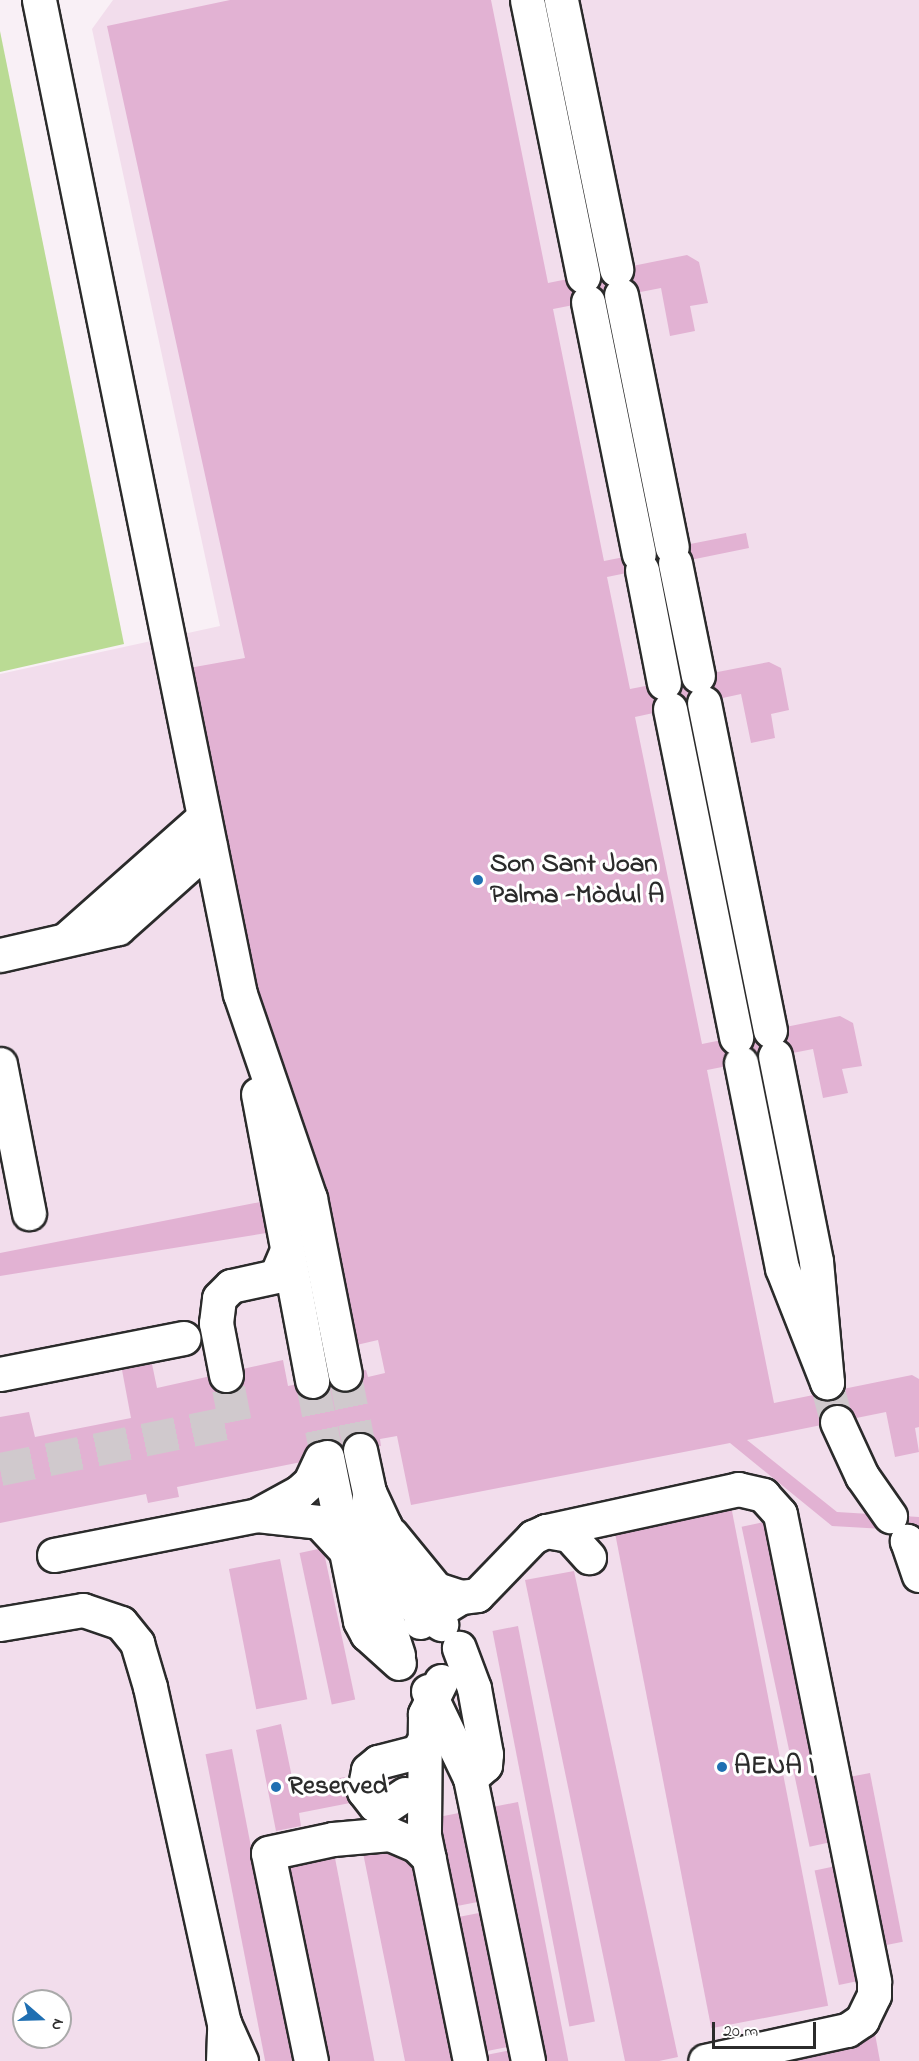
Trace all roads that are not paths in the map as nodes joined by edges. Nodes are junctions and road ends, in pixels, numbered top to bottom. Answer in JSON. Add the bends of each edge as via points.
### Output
{"nodes":[{"id":1,"x":39,"y":0,"type":"edge"},
{"id":2,"x":527,"y":0,"type":"edge"},
{"id":3,"x":561,"y":0,"type":"edge"},
{"id":4,"x":207,"y":831,"type":"junction"},
{"id":5,"x":62,"y":942,"type":"junction"},
{"id":6,"x":0,"y":955,"type":"edge"},
{"id":7,"x":240,"y":994,"type":"junction"},
{"id":8,"x":0,"y":1064,"type":"edge"},
{"id":9,"x":29,"y":1213,"type":"dead end"},
{"id":10,"x":286,"y":1250,"type":"junction"},
{"id":11,"x":184,"y":1338,"type":"dead end"},
{"id":12,"x":0,"y":1374,"type":"edge"},
{"id":13,"x":345,"y":1374,"type":"tunnel mouth"},
{"id":14,"x":226,"y":1375,"type":"tunnel mouth"},
{"id":15,"x":312,"y":1381,"type":"tunnel mouth"},
{"id":16,"x":831,"y":1398,"type":"junction"},
{"id":17,"x":360,"y":1450,"type":"tunnel mouth"},
{"id":18,"x":369,"y":1492,"type":"junction"},
{"id":19,"x":257,"y":1515,"type":"junction"},
{"id":20,"x":385,"y":1526,"type":"junction"},
{"id":21,"x":546,"y":1531,"type":"junction"},
{"id":22,"x":904,"y":1535,"type":"edge"},
{"id":23,"x":346,"y":1552,"type":"junction"},
{"id":24,"x":54,"y":1555,"type":"dead end"},
{"id":25,"x":589,"y":1557,"type":"dead end"},
{"id":26,"x":919,"y":1575,"type":"edge"},
{"id":27,"x":461,"y":1598,"type":"junction"},
{"id":28,"x":0,"y":1624,"type":"edge"},
{"id":29,"x":438,"y":1628,"type":"junction"},
{"id":30,"x":416,"y":1675,"type":"junction"},
{"id":31,"x":415,"y":1749,"type":"junction"},
{"id":32,"x":470,"y":1778,"type":"junction"},
{"id":33,"x":390,"y":1834,"type":"junction"},
{"id":34,"x":429,"y":1858,"type":"junction"},
{"id":35,"x":224,"y":2023,"type":"junction"},
{"id":36,"x":224,"y":2061,"type":"edge"},
{"id":37,"x":241,"y":2061,"type":"edge"},
{"id":38,"x":311,"y":2061,"type":"edge"},
{"id":39,"x":470,"y":2061,"type":"edge"},
{"id":40,"x":528,"y":2061,"type":"edge"},
{"id":41,"x":705,"y":2061,"type":"edge"}],
"edges":[{"from":1,"to":4,"type":"street"},
{"from":2,"to":16,"type":"street","via":[[782,1268]]},
{"from":3,"to":16,"type":"street","via":[[816,1260]]},
{"from":4,"to":5,"type":"street"},
{"from":4,"to":5,"type":"street","via":[[118,928]]},
{"from":4,"to":7,"type":"street"},
{"from":5,"to":6,"type":"street"},
{"from":7,"to":10,"type":"street"},
{"from":7,"to":13,"type":"street","via":[[306,1183]]},
{"from":8,"to":9,"type":"street"},
{"from":10,"to":14,"type":"street","via":[[276,1276],[231,1286],[219,1298],[216,1323]]},
{"from":10,"to":15,"type":"street"},
{"from":11,"to":12,"type":"street"},
{"from":16,"to":22,"type":"street","via":[[862,1476]]},
{"from":17,"to":18,"type":"street"},
{"from":18,"to":20,"type":"street"},
{"from":18,"to":30,"type":"street","via":[[368,1532],[384,1612]]},
{"from":19,"to":23,"type":"street","via":[[319,1522]]},
{"from":19,"to":23,"type":"street","via":[[299,1492],[324,1458]]},
{"from":19,"to":24,"type":"street"},
{"from":20,"to":27,"type":"street","via":[[426,1580],[436,1589]]},
{"from":20,"to":29,"type":"street","via":[[404,1599]]},
{"from":21,"to":25,"type":"street","via":[[569,1535]]},
{"from":21,"to":27,"type":"street","via":[[533,1537],[489,1586],[477,1595]]},
{"from":21,"to":41,"type":"street","via":[[738,1489],[763,1495],[780,1514],[874,1995],[862,2020],[847,2030]]},
{"from":22,"to":26,"type":"street"},
{"from":23,"to":30,"type":"street","via":[[360,1621],[367,1634]]},
{"from":27,"to":29,"type":"street"},
{"from":28,"to":35,"type":"street","via":[[83,1610],[121,1623],[136,1643],[150,1687]]},
{"from":29,"to":30,"type":"street","via":[[404,1635]]},
{"from":29,"to":30,"type":"street","via":[[455,1667]]},
{"from":29,"to":32,"type":"street","via":[[474,1688],[486,1754],[485,1765]]},
{"from":30,"to":31,"type":"street"},
{"from":30,"to":32,"type":"street"},
{"from":31,"to":33,"type":"street","via":[[400,1824]]},
{"from":31,"to":34,"type":"street"},
{"from":32,"to":40,"type":"street"},
{"from":33,"to":34,"type":"street","via":[[416,1845]]},
{"from":33,"to":38,"type":"street","via":[[333,1839],[268,1853]]},
{"from":34,"to":39,"type":"street"},
{"from":35,"to":36,"type":"street"},
{"from":35,"to":37,"type":"street"}]}
